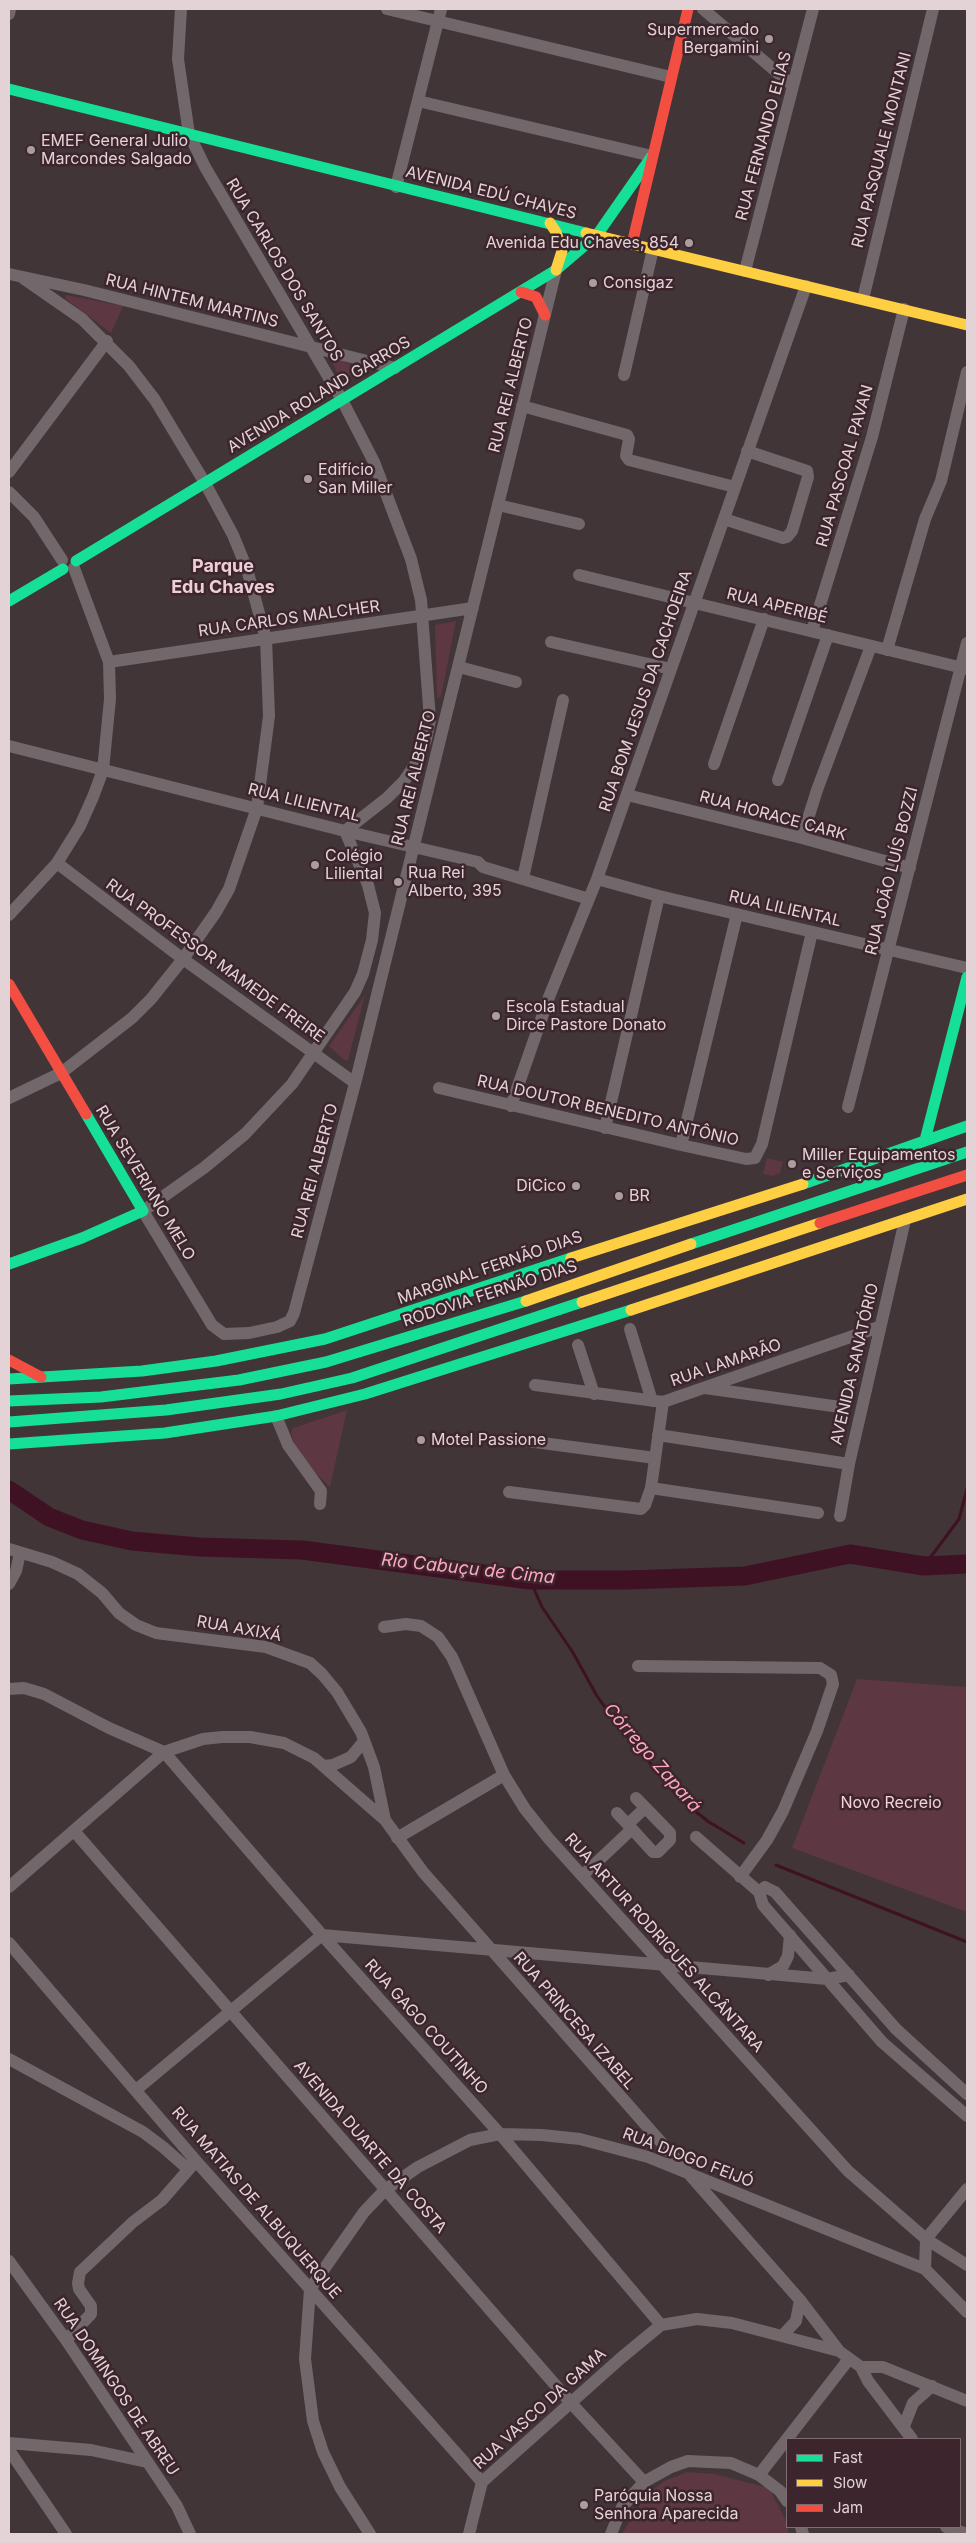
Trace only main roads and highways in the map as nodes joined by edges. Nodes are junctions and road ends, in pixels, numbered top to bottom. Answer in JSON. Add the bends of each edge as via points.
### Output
{"nodes":[{"id":1,"x":688,"y":9,"type":"edge"},
{"id":2,"x":9,"y":89,"type":"edge"},
{"id":3,"x":652,"y":156,"type":"junction"},
{"id":4,"x":642,"y":201,"type":"junction"},
{"id":5,"x":550,"y":223,"type":"junction"},
{"id":6,"x":620,"y":233,"type":"junction"},
{"id":7,"x":597,"y":235,"type":"junction"},
{"id":8,"x":632,"y":244,"type":"junction"},
{"id":9,"x":556,"y":270,"type":"junction"},
{"id":10,"x":521,"y":292,"type":"junction"},
{"id":11,"x":545,"y":315,"type":"road end"},
{"id":12,"x":966,"y":321,"type":"edge"},
{"id":13,"x":9,"y":601,"type":"edge"},
{"id":14,"x":967,"y":977,"type":"edge"},
{"id":15,"x":9,"y":984,"type":"edge"},
{"id":16,"x":967,"y":1126,"type":"edge"},
{"id":17,"x":926,"y":1140,"type":"junction"},
{"id":18,"x":967,"y":1152,"type":"edge"},
{"id":19,"x":967,"y":1175,"type":"edge"},
{"id":20,"x":967,"y":1199,"type":"edge"},
{"id":21,"x":9,"y":1264,"type":"edge"},
{"id":22,"x":9,"y":1360,"type":"edge"},
{"id":23,"x":41,"y":1377,"type":"junction"},
{"id":24,"x":9,"y":1379,"type":"edge"},
{"id":25,"x":9,"y":1401,"type":"edge"},
{"id":26,"x":9,"y":1422,"type":"edge"},
{"id":27,"x":9,"y":1444,"type":"edge"}],
"edges":[{"from":1,"to":3,"type":"main road","name":"AVENIDA ROLAND GARROS"},
{"from":2,"to":5,"type":"main road","name":"AVENIDA EDÚ CHAVES"},
{"from":3,"to":4,"type":"main road","name":"AVENIDA ROLAND GARROS"},
{"from":3,"to":7,"type":"main road","name":"AVENIDA ROLAND GARROS"},
{"from":4,"to":6,"type":"main road","name":"AVENIDA ROLAND GARROS"},
{"from":4,"to":8,"type":"main road"},
{"from":5,"to":7,"type":"main road","name":"AVENIDA EDÚ CHAVES"},
{"from":5,"to":9,"type":"main road","via":[[562,251],[562,260]]},
{"from":6,"to":7,"type":"main road","name":"AVENIDA EDÚ CHAVES"},
{"from":6,"to":8,"type":"main road","name":"AVENIDA EDÚ CHAVES"},
{"from":6,"to":9,"type":"main road","name":"AVENIDA ROLAND GARROS","via":[[599,249]]},
{"from":7,"to":9,"type":"main road","name":"AVENIDA ROLAND GARROS"},
{"from":8,"to":12,"type":"main road","name":"AVENIDA EDÚ CHAVES"},
{"from":9,"to":10,"type":"main road","name":"AVENIDA ROLAND GARROS"},
{"from":10,"to":11,"type":"main road","via":[[536,297]]},
{"from":10,"to":13,"type":"main road","name":"AVENIDA ROLAND GARROS"},
{"from":14,"to":17,"type":"main road"},
{"from":15,"to":21,"type":"main road","name":"RUA SEVERIANO MELO","via":[[143,1211],[82,1238]]},
{"from":16,"to":17,"type":"main road","name":"MARGINAL FERNÃO DIAS"},
{"from":17,"to":23,"type":"main road","name":"MARGINAL FERNÃO DIAS","via":[[748,1203],[633,1237],[326,1339],[216,1361]]},
{"from":18,"to":25,"type":"main road","name":"RODOVIA FERNÃO DIAS","via":[[479,1317],[326,1362],[239,1380],[101,1397]]},
{"from":19,"to":26,"type":"main road","via":[[343,1380],[281,1394],[166,1410]]},
{"from":20,"to":27,"type":"main road","via":[[412,1380],[276,1416],[165,1433]]},
{"from":22,"to":23,"type":"main road"},
{"from":23,"to":24,"type":"main road","name":"MARGINAL FERNÃO DIAS"}]}
